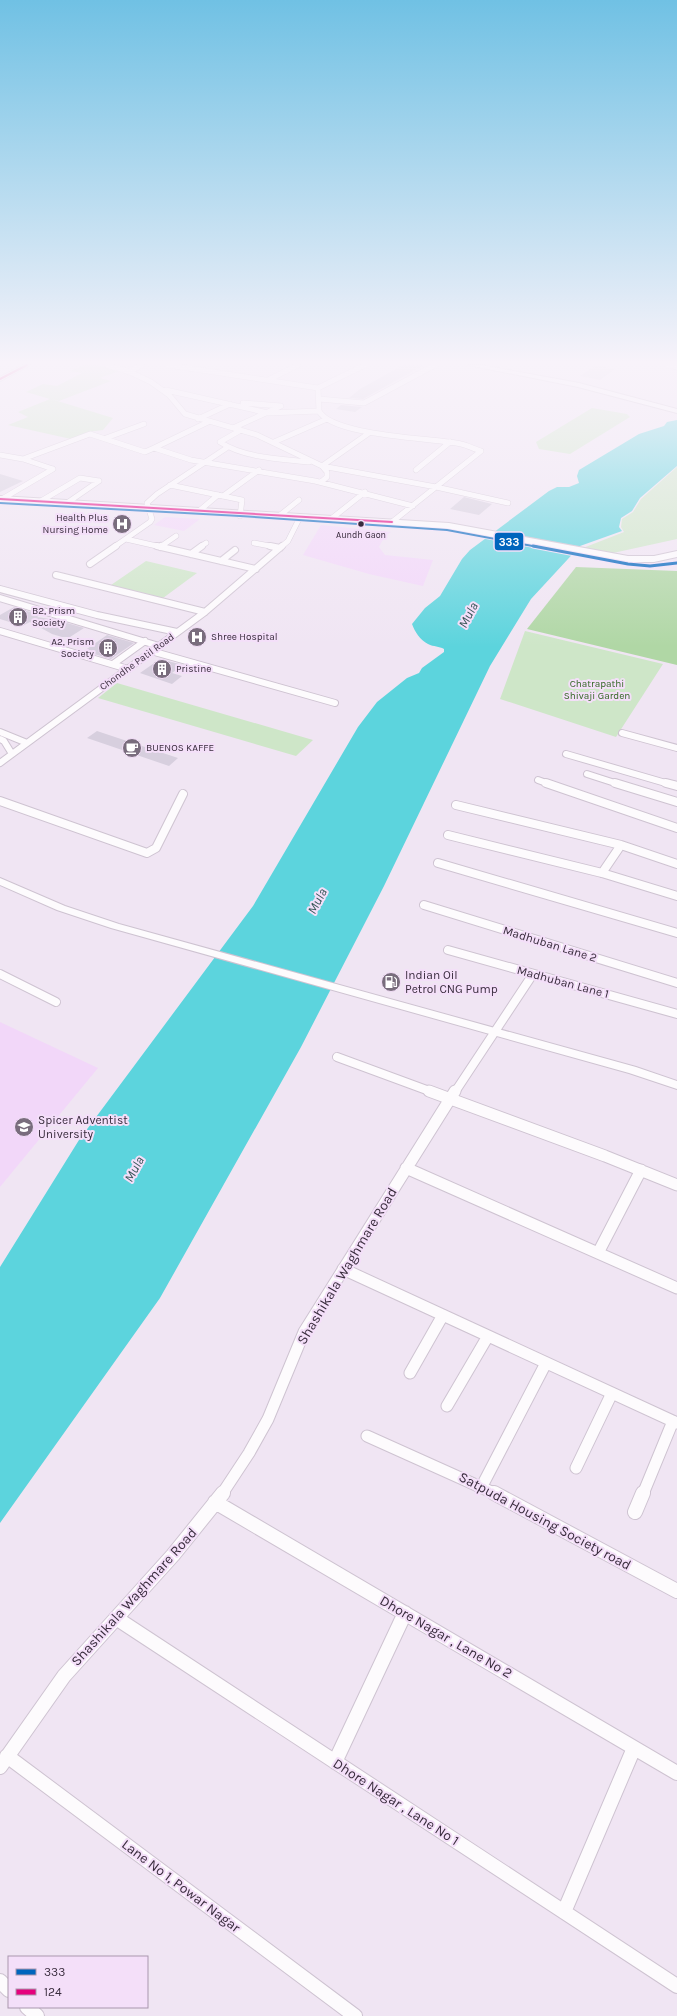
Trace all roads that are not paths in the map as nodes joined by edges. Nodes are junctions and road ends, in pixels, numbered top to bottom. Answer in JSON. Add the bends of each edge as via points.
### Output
{"nodes":[{"id":1,"x":24,"y":459,"type":"edge"},
{"id":2,"x":186,"y":459,"type":"edge"},
{"id":3,"x":209,"y":459,"type":"edge"},
{"id":4,"x":263,"y":459,"type":"edge"},
{"id":5,"x":288,"y":459,"type":"edge"},
{"id":6,"x":308,"y":459,"type":"edge"},
{"id":7,"x":329,"y":459,"type":"edge"},
{"id":8,"x":429,"y":459,"type":"edge"},
{"id":9,"x":471,"y":459,"type":"edge"},
{"id":10,"x":203,"y":463,"type":"junction"},
{"id":11,"x":320,"y":465,"type":"junction"},
{"id":12,"x":249,"y":469,"type":"junction"},
{"id":13,"x":259,"y":470,"type":"junction"},
{"id":14,"x":416,"y":470,"type":"dead end"},
{"id":15,"x":321,"y":482,"type":"junction"},
{"id":16,"x":170,"y":484,"type":"junction"},
{"id":17,"x":436,"y":487,"type":"junction"},
{"id":18,"x":364,"y":492,"type":"junction"},
{"id":19,"x":220,"y":496,"type":"junction"},
{"id":20,"x":1,"y":500,"type":"edge"},
{"id":21,"x":299,"y":500,"type":"dead end"},
{"id":22,"x":41,"y":501,"type":"junction"},
{"id":23,"x":67,"y":502,"type":"junction"},
{"id":24,"x":508,"y":503,"type":"dead end"},
{"id":25,"x":413,"y":506,"type":"junction"},
{"id":26,"x":148,"y":509,"type":"junction"},
{"id":27,"x":200,"y":511,"type":"junction"},
{"id":28,"x":241,"y":514,"type":"junction"},
{"id":29,"x":279,"y":516,"type":"junction"},
{"id":30,"x":299,"y":519,"type":"junction"},
{"id":31,"x":331,"y":519,"type":"junction"},
{"id":32,"x":390,"y":524,"type":"junction"},
{"id":33,"x":176,"y":536,"type":"dead end"},
{"id":34,"x":126,"y":539,"type":"junction"},
{"id":35,"x":206,"y":543,"type":"dead end"},
{"id":36,"x":254,"y":543,"type":"dead end"},
{"id":37,"x":160,"y":547,"type":"junction"},
{"id":38,"x":280,"y":548,"type":"junction"},
{"id":39,"x":235,"y":550,"type":"dead end"},
{"id":40,"x":191,"y":554,"type":"junction"},
{"id":41,"x":677,"y":554,"type":"edge"},
{"id":42,"x":602,"y":558,"type":"junction"},
{"id":43,"x":220,"y":561,"type":"junction"},
{"id":44,"x":677,"y":563,"type":"edge"},
{"id":45,"x":90,"y":564,"type":"dead end"},
{"id":46,"x":256,"y":569,"type":"junction"},
{"id":47,"x":56,"y":575,"type":"dead end"},
{"id":48,"x":0,"y":589,"type":"edge"},
{"id":49,"x":0,"y":598,"type":"edge"},
{"id":50,"x":205,"y":612,"type":"junction"},
{"id":51,"x":0,"y":630,"type":"edge"},
{"id":52,"x":178,"y":632,"type":"junction"},
{"id":53,"x":144,"y":641,"type":"junction"},
{"id":54,"x":160,"y":646,"type":"junction"},
{"id":55,"x":151,"y":651,"type":"junction"},
{"id":56,"x":113,"y":664,"type":"junction"},
{"id":57,"x":128,"y":669,"type":"junction"},
{"id":58,"x":335,"y":703,"type":"dead end"},
{"id":59,"x":0,"y":732,"type":"edge"},
{"id":60,"x":622,"y":733,"type":"dead end"},
{"id":61,"x":0,"y":739,"type":"edge"},
{"id":62,"x":27,"y":743,"type":"junction"},
{"id":63,"x":677,"y":748,"type":"edge"},
{"id":64,"x":12,"y":754,"type":"junction"},
{"id":65,"x":566,"y":754,"type":"dead end"},
{"id":66,"x":0,"y":762,"type":"edge"},
{"id":67,"x":587,"y":774,"type":"dead end"},
{"id":68,"x":538,"y":780,"type":"dead end"},
{"id":69,"x":677,"y":786,"type":"edge"},
{"id":70,"x":183,"y":794,"type":"dead end"},
{"id":71,"x":0,"y":801,"type":"edge"},
{"id":72,"x":677,"y":802,"type":"edge"},
{"id":73,"x":456,"y":805,"type":"dead end"},
{"id":74,"x":677,"y":828,"type":"edge"},
{"id":75,"x":448,"y":835,"type":"dead end"},
{"id":76,"x":621,"y":844,"type":"junction"},
{"id":77,"x":438,"y":863,"type":"dead end"},
{"id":78,"x":677,"y":864,"type":"edge"},
{"id":79,"x":602,"y":874,"type":"junction"},
{"id":80,"x":0,"y":881,"type":"edge"},
{"id":81,"x":677,"y":896,"type":"edge"},
{"id":82,"x":424,"y":906,"type":"dead end"},
{"id":83,"x":677,"y":933,"type":"edge"},
{"id":84,"x":448,"y":950,"type":"dead end"},
{"id":85,"x":0,"y":974,"type":"edge"},
{"id":86,"x":533,"y":974,"type":"junction"},
{"id":87,"x":677,"y":983,"type":"edge"},
{"id":88,"x":56,"y":1002,"type":"dead end"},
{"id":89,"x":677,"y":1014,"type":"edge"},
{"id":90,"x":495,"y":1032,"type":"junction"},
{"id":91,"x":337,"y":1057,"type":"dead end"},
{"id":92,"x":677,"y":1085,"type":"edge"},
{"id":93,"x":450,"y":1098,"type":"junction"},
{"id":94,"x":406,"y":1168,"type":"junction"},
{"id":95,"x":641,"y":1170,"type":"junction"},
{"id":96,"x":677,"y":1186,"type":"edge"},
{"id":97,"x":598,"y":1254,"type":"junction"},
{"id":98,"x":343,"y":1269,"type":"junction"},
{"id":99,"x":677,"y":1288,"type":"edge"},
{"id":100,"x":443,"y":1315,"type":"junction"},
{"id":101,"x":488,"y":1336,"type":"junction"},
{"id":102,"x":546,"y":1363,"type":"junction"},
{"id":103,"x":410,"y":1373,"type":"dead end"},
{"id":104,"x":612,"y":1393,"type":"junction"},
{"id":105,"x":447,"y":1406,"type":"dead end"},
{"id":106,"x":675,"y":1422,"type":"edge"},
{"id":107,"x":367,"y":1436,"type":"dead end"},
{"id":108,"x":576,"y":1468,"type":"dead end"},
{"id":109,"x":482,"y":1486,"type":"junction"},
{"id":110,"x":215,"y":1502,"type":"junction"},
{"id":111,"x":635,"y":1512,"type":"dead end"},
{"id":112,"x":677,"y":1591,"type":"edge"},
{"id":113,"x":405,"y":1613,"type":"junction"},
{"id":114,"x":116,"y":1618,"type":"junction"},
{"id":115,"x":634,"y":1748,"type":"junction"},
{"id":116,"x":4,"y":1761,"type":"edge"},
{"id":117,"x":335,"y":1762,"type":"junction"},
{"id":118,"x":677,"y":1773,"type":"edge"},
{"id":119,"x":564,"y":1912,"type":"junction"},
{"id":120,"x":0,"y":1981,"type":"edge"},
{"id":121,"x":677,"y":1986,"type":"edge"},
{"id":122,"x":8,"y":1989,"type":"edge"},
{"id":123,"x":28,"y":2008,"type":"edge"},
{"id":124,"x":37,"y":2016,"type":"edge"},
{"id":125,"x":355,"y":2016,"type":"edge"}],
"edges":[{"from":1,"to":20,"type":"street","via":[[53,469]]},
{"from":2,"to":10,"type":"street"},
{"from":3,"to":10,"type":"street"},
{"from":4,"to":12,"type":"street"},
{"from":5,"to":11,"type":"street"},
{"from":6,"to":11,"type":"street"},
{"from":7,"to":11,"type":"street"},
{"from":8,"to":14,"type":"street"},
{"from":9,"to":17,"type":"street"},
{"from":10,"to":12,"type":"street"},
{"from":10,"to":16,"type":"street"},
{"from":11,"to":15,"type":"street","via":[[327,472],[327,477]]},
{"from":11,"to":17,"type":"street"},
{"from":12,"to":13,"type":"street"},
{"from":13,"to":15,"type":"street"},
{"from":13,"to":19,"type":"street"},
{"from":15,"to":18,"type":"street"},
{"from":16,"to":19,"type":"street"},
{"from":16,"to":26,"type":"street","via":[[148,501]]},
{"from":17,"to":24,"type":"street"},
{"from":17,"to":25,"type":"street"},
{"from":18,"to":25,"type":"street"},
{"from":18,"to":31,"type":"street"},
{"from":19,"to":27,"type":"street"},
{"from":19,"to":28,"type":"street","via":[[242,500]]},
{"from":20,"to":22,"type":"main road"},
{"from":20,"to":26,"type":"main road"},
{"from":21,"to":29,"type":"street"},
{"from":22,"to":23,"type":"main road"},
{"from":22,"to":23,"type":"street","via":[[80,478],[99,481]]},
{"from":23,"to":26,"type":"main road"},
{"from":25,"to":32,"type":"street"},
{"from":26,"to":27,"type":"main road"},
{"from":26,"to":28,"type":"main road"},
{"from":26,"to":34,"type":"street","via":[[152,519],[150,522]]},
{"from":27,"to":28,"type":"main road"},
{"from":28,"to":29,"type":"main road"},
{"from":28,"to":30,"type":"main road"},
{"from":29,"to":31,"type":"main road"},
{"from":30,"to":32,"type":"main road"},
{"from":30,"to":38,"type":"street","name":"Chondhe Patil Road","via":[[288,541]]},
{"from":31,"to":32,"type":"main road"},
{"from":32,"to":42,"type":"main road","via":[[462,530]]},
{"from":33,"to":37,"type":"street"},
{"from":34,"to":37,"type":"street"},
{"from":34,"to":45,"type":"street"},
{"from":35,"to":40,"type":"street"},
{"from":36,"to":38,"type":"street"},
{"from":37,"to":40,"type":"street"},
{"from":38,"to":46,"type":"street","name":"Chondhe Patil Road"},
{"from":39,"to":43,"type":"street"},
{"from":40,"to":43,"type":"street"},
{"from":41,"to":42,"type":"main road","via":[[654,559]]},
{"from":42,"to":44,"type":"main road","via":[[650,566]]},
{"from":43,"to":46,"type":"street"},
{"from":46,"to":50,"type":"street","name":"Chondhe Patil Road"},
{"from":47,"to":50,"type":"street"},
{"from":48,"to":52,"type":"street","via":[[97,615]]},
{"from":49,"to":53,"type":"street"},
{"from":50,"to":52,"type":"street","name":"Chondhe Patil Road"},
{"from":51,"to":56,"type":"street"},
{"from":52,"to":54,"type":"street","name":"Chondhe Patil Road"},
{"from":53,"to":54,"type":"street"},
{"from":53,"to":56,"type":"street"},
{"from":54,"to":55,"type":"street","name":"Chondhe Patil Road"},
{"from":55,"to":57,"type":"street","name":"Chondhe Patil Road"},
{"from":55,"to":58,"type":"street"},
{"from":56,"to":57,"type":"street"},
{"from":57,"to":62,"type":"street","name":"Chondhe Patil Road"},
{"from":59,"to":62,"type":"street"},
{"from":60,"to":63,"type":"street"},
{"from":61,"to":64,"type":"street"},
{"from":62,"to":64,"type":"street","name":"Chondhe Patil Road"},
{"from":64,"to":66,"type":"street","name":"Chondhe Patil Road"},
{"from":65,"to":69,"type":"street"},
{"from":67,"to":72,"type":"street"},
{"from":68,"to":74,"type":"street"},
{"from":70,"to":71,"type":"street","via":[[156,848],[147,852]]},
{"from":73,"to":76,"type":"street"},
{"from":75,"to":79,"type":"street"},
{"from":76,"to":78,"type":"street"},
{"from":76,"to":79,"type":"street"},
{"from":77,"to":83,"type":"street"},
{"from":79,"to":81,"type":"street"},
{"from":80,"to":90,"type":"street","via":[[87,917]]},
{"from":82,"to":87,"type":"street","name":"Madhuban Lane 2"},
{"from":84,"to":86,"type":"street","name":"Madhuban Lane 1"},
{"from":85,"to":88,"type":"street"},
{"from":86,"to":89,"type":"street","name":"Madhuban Lane 1"},
{"from":86,"to":90,"type":"street","name":"Shashikala Waghmare Road"},
{"from":90,"to":92,"type":"street"},
{"from":90,"to":93,"type":"street","name":"Shashikala Waghmare Road"},
{"from":91,"to":93,"type":"street"},
{"from":93,"to":94,"type":"street","name":"Shashikala Waghmare Road"},
{"from":93,"to":95,"type":"street"},
{"from":94,"to":97,"type":"street"},
{"from":94,"to":98,"type":"street","name":"Shashikala Waghmare Road"},
{"from":95,"to":96,"type":"street"},
{"from":95,"to":97,"type":"street"},
{"from":97,"to":99,"type":"street"},
{"from":98,"to":100,"type":"street"},
{"from":98,"to":110,"type":"street","name":"Shashikala Waghmare Road","via":[[304,1332],[278,1397],[255,1442]]},
{"from":100,"to":101,"type":"street"},
{"from":100,"to":103,"type":"street"},
{"from":101,"to":102,"type":"street"},
{"from":101,"to":105,"type":"street"},
{"from":102,"to":104,"type":"street"},
{"from":102,"to":109,"type":"street"},
{"from":104,"to":106,"type":"street"},
{"from":104,"to":108,"type":"street"},
{"from":106,"to":111,"type":"street"},
{"from":107,"to":109,"type":"street","name":"Satpuda Housing Society road"},
{"from":109,"to":112,"type":"street","name":"Satpuda Housing Society road"},
{"from":110,"to":113,"type":"street","name":"Dhore Nagar , Lane No 2"},
{"from":110,"to":114,"type":"street","name":"Shashikala Waghmare Road","via":[[179,1550]]},
{"from":113,"to":115,"type":"street","name":"Dhore Nagar , Lane No 2"},
{"from":113,"to":117,"type":"street"},
{"from":114,"to":116,"type":"street","name":"Shashikala Waghmare Road","via":[[45,1699]]},
{"from":114,"to":117,"type":"street","name":"Dhore Nagar , Lane No 1"},
{"from":115,"to":118,"type":"street","name":"Dhore Nagar , Lane No 2"},
{"from":115,"to":119,"type":"street"},
{"from":116,"to":125,"type":"street","name":"Lane No 1, Powar Nagar"},
{"from":117,"to":119,"type":"street","name":"Dhore Nagar , Lane No 1"},
{"from":119,"to":121,"type":"street","name":"Dhore Nagar , Lane No 1"},
{"from":120,"to":122,"type":"street"},
{"from":123,"to":124,"type":"street"}]}
